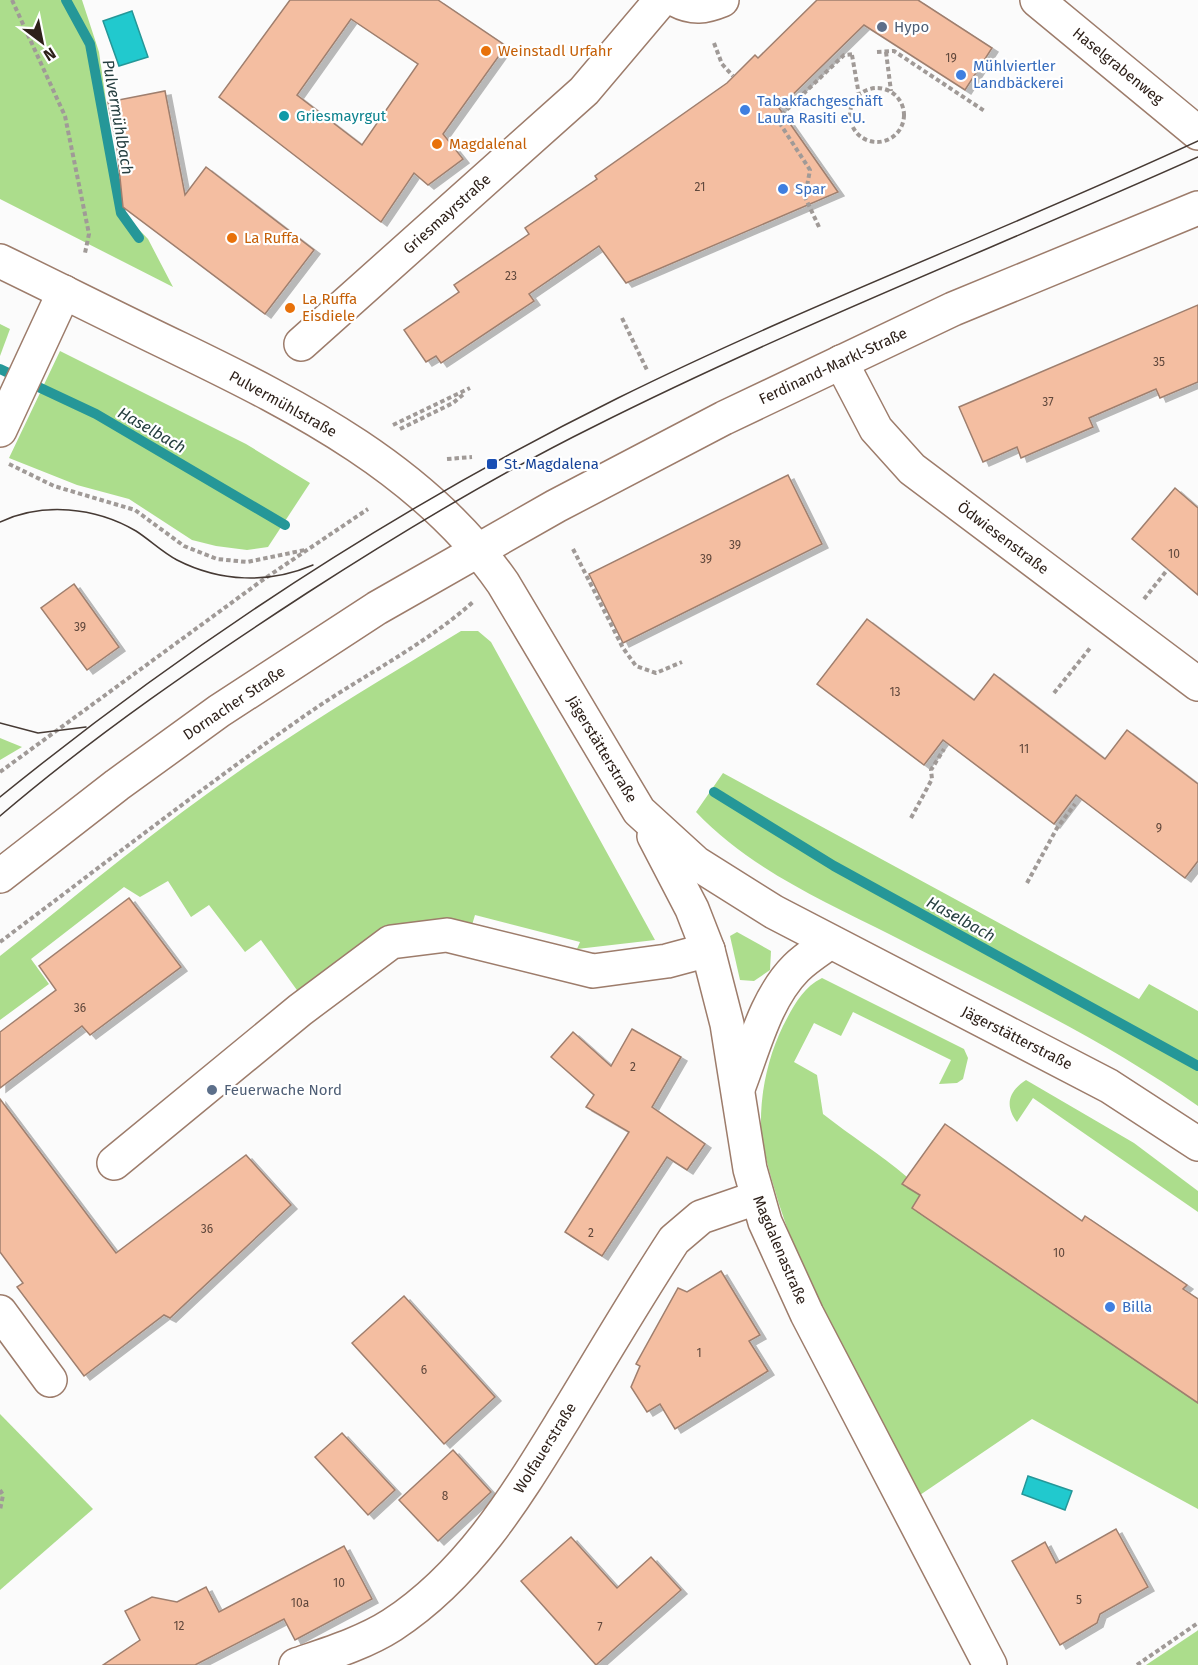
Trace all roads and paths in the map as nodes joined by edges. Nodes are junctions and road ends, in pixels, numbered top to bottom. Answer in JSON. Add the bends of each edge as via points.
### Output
{"nodes":[{"id":1,"x":12,"y":0,"type":"edge"},
{"id":2,"x":661,"y":0,"type":"edge"},
{"id":3,"x":676,"y":0,"type":"edge"},
{"id":4,"x":722,"y":0,"type":"edge"},
{"id":5,"x":1037,"y":0,"type":"edge"},
{"id":6,"x":714,"y":43,"type":"dead end"},
{"id":7,"x":877,"y":52,"type":"dead end"},
{"id":8,"x":886,"y":52,"type":"junction"},
{"id":9,"x":733,"y":76,"type":"dead end"},
{"id":10,"x":891,"y":92,"type":"junction"},
{"id":11,"x":859,"y":95,"type":"junction"},
{"id":12,"x":986,"y":112,"type":"dead end"},
{"id":13,"x":772,"y":114,"type":"dead end"},
{"id":14,"x":777,"y":119,"type":"junction"},
{"id":15,"x":1198,"y":133,"type":"edge"},
{"id":16,"x":1198,"y":208,"type":"edge"},
{"id":17,"x":819,"y":227,"type":"dead end"},
{"id":18,"x":85,"y":253,"type":"dead end"},
{"id":19,"x":0,"y":261,"type":"edge"},
{"id":20,"x":64,"y":292,"type":"junction"},
{"id":21,"x":622,"y":318,"type":"dead end"},
{"id":22,"x":301,"y":344,"type":"dead end"},
{"id":23,"x":841,"y":362,"type":"junction"},
{"id":24,"x":647,"y":370,"type":"dead end"},
{"id":25,"x":7,"y":416,"type":"edge"},
{"id":26,"x":393,"y":425,"type":"dead end"},
{"id":27,"x":400,"y":429,"type":"dead end"},
{"id":28,"x":472,"y":457,"type":"dead end"},
{"id":29,"x":447,"y":459,"type":"dead end"},
{"id":30,"x":0,"y":460,"type":"edge"},
{"id":31,"x":368,"y":509,"type":"dead end"},
{"id":32,"x":308,"y":549,"type":"junction"},
{"id":33,"x":573,"y":549,"type":"dead end"},
{"id":34,"x":480,"y":550,"type":"junction"},
{"id":35,"x":1168,"y":569,"type":"dead end"},
{"id":36,"x":473,"y":601,"type":"dead end"},
{"id":37,"x":1136,"y":607,"type":"dead end"},
{"id":38,"x":1093,"y":644,"type":"dead end"},
{"id":39,"x":682,"y":662,"type":"dead end"},
{"id":40,"x":1198,"y":684,"type":"edge"},
{"id":41,"x":1054,"y":693,"type":"dead end"},
{"id":42,"x":944,"y":749,"type":"dead end"},
{"id":43,"x":0,"y":772,"type":"edge"},
{"id":44,"x":1075,"y":804,"type":"dead end"},
{"id":45,"x":639,"y":811,"type":"junction"},
{"id":46,"x":911,"y":819,"type":"dead end"},
{"id":47,"x":0,"y":876,"type":"edge"},
{"id":48,"x":1027,"y":882,"type":"dead end"},
{"id":49,"x":0,"y":942,"type":"edge"},
{"id":50,"x":830,"y":942,"type":"junction"},
{"id":51,"x":708,"y":950,"type":"junction"},
{"id":52,"x":739,"y":1086,"type":"junction"},
{"id":53,"x":1198,"y":1144,"type":"edge"},
{"id":54,"x":114,"y":1163,"type":"dead end"},
{"id":55,"x":756,"y":1198,"type":"junction"},
{"id":56,"x":0,"y":1312,"type":"edge"},
{"id":57,"x":50,"y":1380,"type":"dead end"},
{"id":58,"x":0,"y":1490,"type":"edge"},
{"id":59,"x":0,"y":1510,"type":"edge"},
{"id":60,"x":1198,"y":1623,"type":"edge"},
{"id":61,"x":296,"y":1665,"type":"edge"},
{"id":62,"x":990,"y":1665,"type":"edge"},
{"id":63,"x":1137,"y":1665,"type":"edge"}],
"edges":[{"from":1,"to":18,"type":"path","via":[[65,116],[89,234]]},
{"from":2,"to":22,"type":"street","name":"Griesmayrstraße","via":[[584,91]]},
{"from":3,"to":4,"type":"street","via":[[687,6],[703,7]]},
{"from":5,"to":15,"type":"street","name":"Haselgrabenweg"},
{"from":6,"to":9,"type":"path","via":[[722,64]]},
{"from":7,"to":8,"type":"path"},
{"from":8,"to":10,"type":"path"},
{"from":8,"to":12,"type":"path","via":[[894,51]]},
{"from":10,"to":11,"type":"path","via":[[875,88]]},
{"from":10,"to":11,"type":"path","via":[[902,105],[904,122],[895,136],[878,142],[861,137],[854,130],[850,112]]},
{"from":11,"to":14,"type":"path","via":[[854,54],[844,55]]},
{"from":13,"to":14,"type":"path"},
{"from":14,"to":17,"type":"path","via":[[810,170],[805,197]]},
{"from":16,"to":23,"type":"street","name":"Ferdinand-Markl-Straße","via":[[953,309]]},
{"from":19,"to":20,"type":"street","name":"Pulvermühlstraße"},
{"from":20,"to":25,"type":"street"},
{"from":20,"to":34,"type":"street","name":"Pulvermühlstraße","via":[[314,419],[397,473],[441,509]]},
{"from":21,"to":24,"type":"path"},
{"from":23,"to":34,"type":"street","name":"Ferdinand-Markl-Straße","via":[[642,460]]},
{"from":23,"to":40,"type":"street","name":"Ödwiesenstraße","via":[[876,429],[912,469]]},
{"from":26,"to":27,"type":"path","via":[[470,388],[453,403]]},
{"from":28,"to":29,"type":"path"},
{"from":30,"to":32,"type":"path","via":[[54,486],[135,510],[184,546],[217,559],[247,562]]},
{"from":31,"to":32,"type":"path"},
{"from":32,"to":43,"type":"path"},
{"from":33,"to":39,"type":"path","via":[[622,648],[636,666],[656,673]]},
{"from":34,"to":45,"type":"street","name":"Jägerstätterstraße","via":[[525,618]]},
{"from":34,"to":47,"type":"street","name":"Dornacher Straße","via":[[377,608],[219,711],[117,784]]},
{"from":35,"to":37,"type":"path"},
{"from":36,"to":49,"type":"path","via":[[438,629],[222,774]]},
{"from":38,"to":41,"type":"path"},
{"from":42,"to":46,"type":"path"},
{"from":44,"to":48,"type":"path"},
{"from":45,"to":50,"type":"street","name":"Jägerstätterstraße","via":[[696,862]]},
{"from":45,"to":51,"type":"street","name":"Magdalenastraße","via":[[672,868]]},
{"from":50,"to":52,"type":"street","via":[[796,967],[784,982],[765,1017]]},
{"from":50,"to":53,"type":"street","name":"Jägerstätterstraße","via":[[1099,1080]]},
{"from":51,"to":52,"type":"street","name":"Magdalenastraße"},
{"from":51,"to":54,"type":"street","via":[[667,961],[593,971],[447,935],[391,942],[300,1010]]},
{"from":52,"to":55,"type":"street","name":"Magdalenastraße"},
{"from":55,"to":61,"type":"street","name":"Wolfauerstraße","via":[[701,1217],[674,1240],[532,1472],[465,1564],[391,1625],[352,1645]]},
{"from":55,"to":62,"type":"street","name":"Magdalenastraße","via":[[788,1277]]},
{"from":56,"to":57,"type":"street"},
{"from":58,"to":59,"type":"path"},
{"from":60,"to":63,"type":"path"}]}
